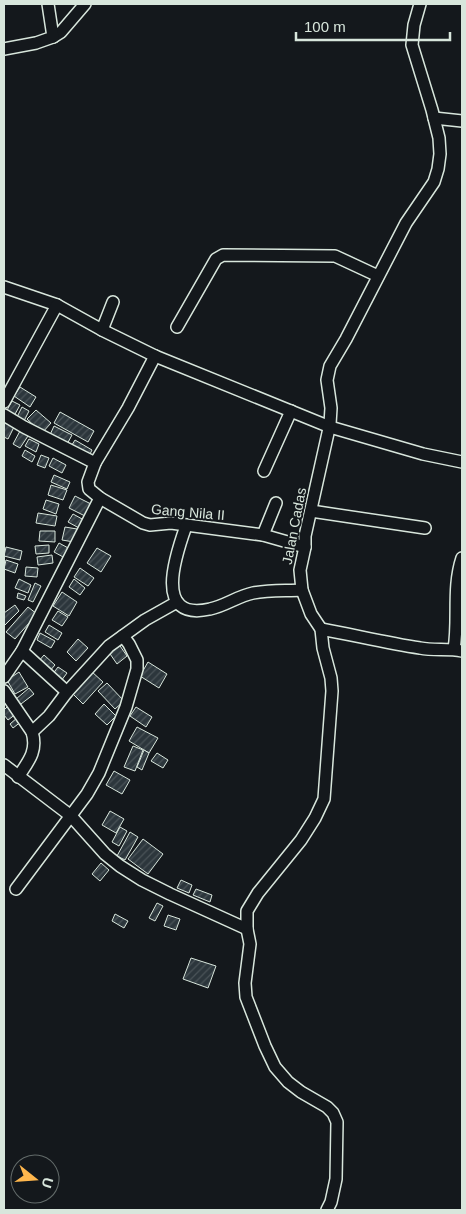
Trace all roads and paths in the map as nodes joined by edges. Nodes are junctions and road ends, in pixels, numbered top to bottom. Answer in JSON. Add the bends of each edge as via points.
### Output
{"nodes":[{"id":1,"x":48,"y":4,"type":"edge"},
{"id":2,"x":85,"y":4,"type":"edge"},
{"id":3,"x":420,"y":4,"type":"edge"},
{"id":4,"x":53,"y":37,"type":"junction"},
{"id":5,"x":4,"y":48,"type":"edge"},
{"id":6,"x":434,"y":118,"type":"junction"},
{"id":7,"x":462,"y":121,"type":"edge"},
{"id":8,"x":378,"y":276,"type":"junction"},
{"id":9,"x":4,"y":286,"type":"edge"},
{"id":10,"x":113,"y":302,"type":"dead end"},
{"id":11,"x":56,"y":306,"type":"junction"},
{"id":12,"x":177,"y":327,"type":"dead end"},
{"id":13,"x":102,"y":330,"type":"junction"},
{"id":14,"x":155,"y":356,"type":"junction"},
{"id":15,"x":4,"y":402,"type":"edge"},
{"id":16,"x":291,"y":411,"type":"junction"},
{"id":17,"x":4,"y":415,"type":"edge"},
{"id":18,"x":330,"y":427,"type":"junction"},
{"id":19,"x":96,"y":462,"type":"junction"},
{"id":20,"x":462,"y":462,"type":"edge"},
{"id":21,"x":264,"y":471,"type":"dead end"},
{"id":22,"x":100,"y":498,"type":"junction"},
{"id":23,"x":276,"y":503,"type":"dead end"},
{"id":24,"x":312,"y":511,"type":"junction"},
{"id":25,"x":186,"y":526,"type":"junction"},
{"id":26,"x":425,"y":528,"type":"dead end"},
{"id":27,"x":263,"y":535,"type":"junction"},
{"id":28,"x":305,"y":547,"type":"junction"},
{"id":29,"x":462,"y":558,"type":"edge"},
{"id":30,"x":302,"y":590,"type":"junction"},
{"id":31,"x":176,"y":602,"type":"junction"},
{"id":32,"x":321,"y":630,"type":"junction"},
{"id":33,"x":123,"y":636,"type":"junction"},
{"id":34,"x":458,"y":650,"type":"edge"},
{"id":35,"x":22,"y":651,"type":"junction"},
{"id":36,"x":4,"y":678,"type":"edge"},
{"id":37,"x":4,"y":691,"type":"edge"},
{"id":38,"x":67,"y":692,"type":"junction"},
{"id":39,"x":32,"y":732,"type":"junction"},
{"id":40,"x":4,"y":765,"type":"edge"},
{"id":41,"x":18,"y":777,"type":"junction"},
{"id":42,"x":71,"y":816,"type":"junction"},
{"id":43,"x":16,"y":889,"type":"dead end"},
{"id":44,"x":247,"y":929,"type":"junction"},
{"id":45,"x":329,"y":1206,"type":"edge"}],
"edges":[{"from":1,"to":4,"type":"street"},
{"from":2,"to":4,"type":"street"},
{"from":3,"to":6,"type":"street","name":"Jalan Cadas","via":[[412,45]]},
{"from":4,"to":5,"type":"street"},
{"from":6,"to":7,"type":"street"},
{"from":6,"to":8,"type":"street","name":"Jalan Cadas","via":[[440,154],[434,182],[406,223]]},
{"from":8,"to":12,"type":"street","via":[[335,256],[223,255],[216,259]]},
{"from":8,"to":18,"type":"street","name":"Jalan Cadas","via":[[330,366],[327,380]]},
{"from":9,"to":11,"type":"street"},
{"from":10,"to":13,"type":"street"},
{"from":11,"to":13,"type":"street"},
{"from":11,"to":15,"type":"street"},
{"from":13,"to":14,"type":"street"},
{"from":14,"to":16,"type":"street"},
{"from":14,"to":19,"type":"street"},
{"from":16,"to":18,"type":"street"},
{"from":16,"to":21,"type":"street"},
{"from":17,"to":19,"type":"street"},
{"from":18,"to":20,"type":"street"},
{"from":18,"to":24,"type":"street","name":"Jalan Cadas"},
{"from":19,"to":22,"type":"street","via":[[88,486]]},
{"from":22,"to":25,"type":"street","name":"Gang Nila II","via":[[146,525]]},
{"from":22,"to":35,"type":"street"},
{"from":23,"to":27,"type":"street"},
{"from":24,"to":26,"type":"street"},
{"from":24,"to":28,"type":"street","name":"Jalan Cadas"},
{"from":25,"to":27,"type":"street","name":"Gang Nila II"},
{"from":25,"to":31,"type":"street","via":[[176,555],[172,585]]},
{"from":27,"to":28,"type":"street","name":"Gang Nila II"},
{"from":28,"to":30,"type":"street","name":"Jalan Cadas","via":[[300,570]]},
{"from":29,"to":34,"type":"street","via":[[456,586]]},
{"from":30,"to":31,"type":"street","via":[[254,593],[203,610],[188,609]]},
{"from":30,"to":32,"type":"street","name":"Jalan Cadas"},
{"from":31,"to":33,"type":"street"},
{"from":32,"to":34,"type":"street","via":[[425,649]]},
{"from":32,"to":44,"type":"street","name":"Jalan Cadas","via":[[332,691],[324,799],[301,840],[247,911]]},
{"from":33,"to":38,"type":"street","via":[[95,659]]},
{"from":33,"to":42,"type":"street","via":[[137,660],[137,669],[126,707],[99,773]]},
{"from":35,"to":36,"type":"street"},
{"from":35,"to":38,"type":"street"},
{"from":37,"to":39,"type":"street"},
{"from":38,"to":39,"type":"street"},
{"from":39,"to":41,"type":"street","via":[[32,757]]},
{"from":40,"to":41,"type":"street"},
{"from":41,"to":42,"type":"street"},
{"from":42,"to":43,"type":"street"},
{"from":42,"to":44,"type":"street","via":[[105,854],[142,880]]},
{"from":44,"to":45,"type":"street","name":"Jalan Cadas","via":[[250,944],[245,974],[246,997],[265,1046],[275,1067],[288,1082],[327,1107],[337,1122],[336,1178]]}]}
